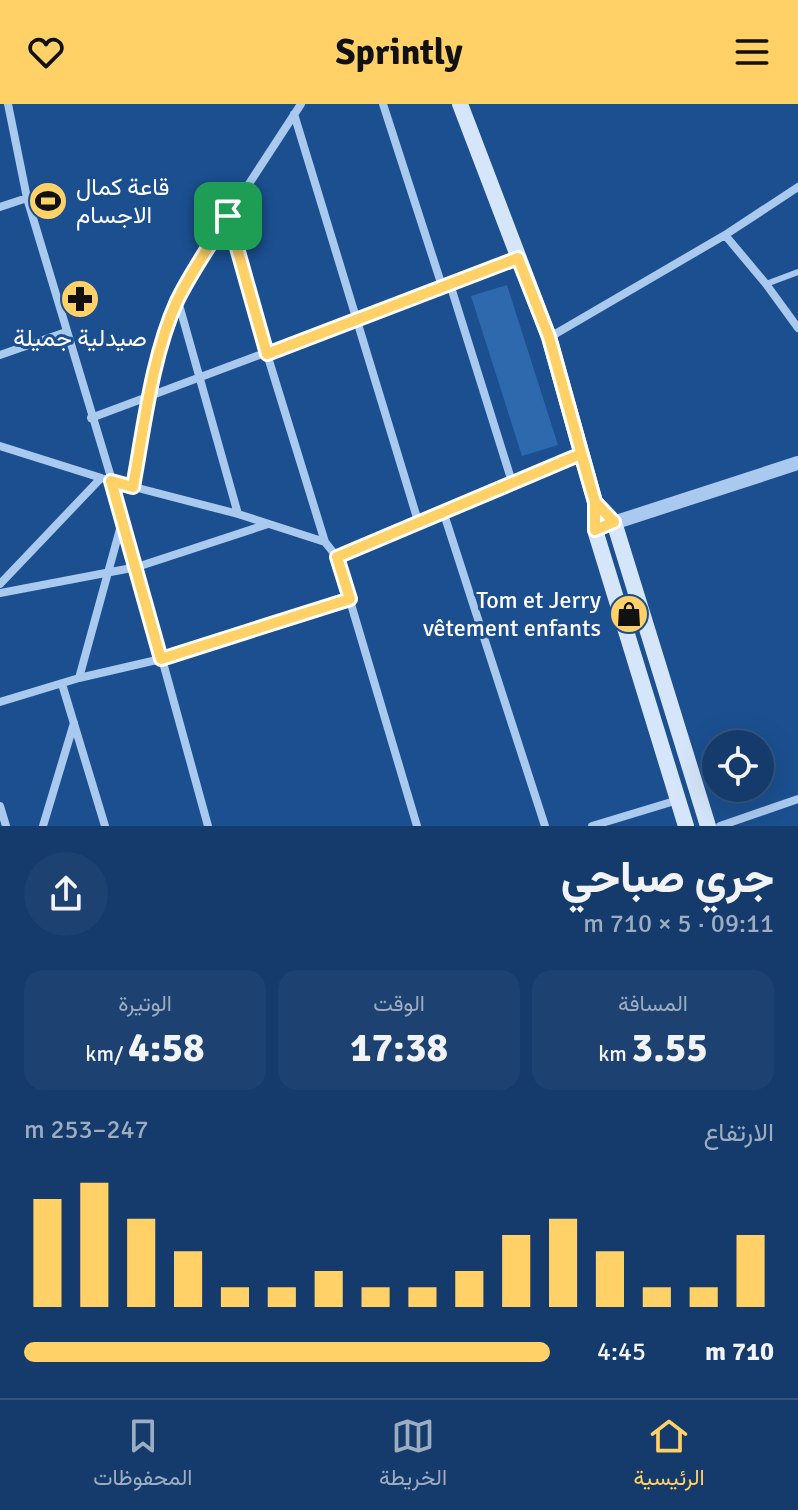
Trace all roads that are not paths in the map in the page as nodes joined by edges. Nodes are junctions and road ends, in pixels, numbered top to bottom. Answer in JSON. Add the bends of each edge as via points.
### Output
{"nodes":[{"id":1,"x":8,"y":104,"type":"edge"},
{"id":2,"x":301,"y":104,"type":"edge"},
{"id":3,"x":383,"y":104,"type":"edge"},
{"id":4,"x":460,"y":104,"type":"edge"},
{"id":5,"x":294,"y":114,"type":"junction"},
{"id":6,"x":798,"y":187,"type":"edge"},
{"id":7,"x":27,"y":198,"type":"junction"},
{"id":8,"x":0,"y":207,"type":"edge"},
{"id":9,"x":228,"y":216,"type":"junction"},
{"id":10,"x":725,"y":235,"type":"junction"},
{"id":11,"x":518,"y":258,"type":"junction"},
{"id":12,"x":798,"y":272,"type":"edge"},
{"id":13,"x":766,"y":284,"type":"junction"},
{"id":14,"x":446,"y":285,"type":"junction"},
{"id":15,"x":177,"y":301,"type":"junction"},
{"id":16,"x":355,"y":319,"type":"junction"},
{"id":17,"x":798,"y":328,"type":"edge"},
{"id":18,"x":66,"y":332,"type":"junction"},
{"id":19,"x":549,"y":337,"type":"junction"},
{"id":20,"x":267,"y":354,"type":"junction"},
{"id":21,"x":0,"y":355,"type":"edge"},
{"id":22,"x":198,"y":377,"type":"junction"},
{"id":23,"x":151,"y":395,"type":"junction"},
{"id":24,"x":91,"y":418,"type":"junction"},
{"id":25,"x":0,"y":446,"type":"edge"},
{"id":26,"x":581,"y":454,"type":"junction"},
{"id":27,"x":798,"y":463,"type":"edge"},
{"id":28,"x":101,"y":478,"type":"junction"},
{"id":29,"x":111,"y":481,"type":"junction"},
{"id":30,"x":512,"y":482,"type":"junction"},
{"id":31,"x":133,"y":487,"type":"junction"},
{"id":32,"x":595,"y":502,"type":"junction"},
{"id":33,"x":443,"y":511,"type":"junction"},
{"id":34,"x":238,"y":514,"type":"junction"},
{"id":35,"x":123,"y":517,"type":"junction"},
{"id":36,"x":418,"y":521,"type":"junction"},
{"id":37,"x":614,"y":522,"type":"junction"},
{"id":38,"x":269,"y":524,"type":"junction"},
{"id":39,"x":595,"y":530,"type":"junction"},
{"id":40,"x":325,"y":542,"type":"junction"},
{"id":41,"x":337,"y":557,"type":"junction"},
{"id":42,"x":137,"y":567,"type":"junction"},
{"id":43,"x":108,"y":572,"type":"junction"},
{"id":44,"x":0,"y":584,"type":"edge"},
{"id":45,"x":0,"y":593,"type":"edge"},
{"id":46,"x":350,"y":599,"type":"junction"},
{"id":47,"x":161,"y":659,"type":"junction"},
{"id":48,"x":79,"y":678,"type":"junction"},
{"id":49,"x":62,"y":684,"type":"junction"},
{"id":50,"x":0,"y":702,"type":"edge"},
{"id":51,"x":74,"y":723,"type":"junction"},
{"id":52,"x":798,"y":799,"type":"edge"},
{"id":53,"x":678,"y":800,"type":"junction"},
{"id":54,"x":0,"y":806,"type":"edge"},
{"id":55,"x":6,"y":826,"type":"edge"},
{"id":56,"x":43,"y":826,"type":"edge"},
{"id":57,"x":105,"y":826,"type":"edge"},
{"id":58,"x":208,"y":826,"type":"edge"},
{"id":59,"x":417,"y":826,"type":"edge"},
{"id":60,"x":545,"y":826,"type":"edge"},
{"id":61,"x":592,"y":826,"type":"edge"},
{"id":62,"x":686,"y":826,"type":"edge"},
{"id":63,"x":708,"y":826,"type":"edge"},
{"id":64,"x":720,"y":826,"type":"edge"}],
"edges":[{"from":1,"to":7,"type":"street"},
{"from":2,"to":5,"type":"street"},
{"from":3,"to":14,"type":"street"},
{"from":4,"to":11,"type":"main road"},
{"from":5,"to":9,"type":"street"},
{"from":5,"to":16,"type":"street"},
{"from":6,"to":10,"type":"street"},
{"from":7,"to":8,"type":"street"},
{"from":7,"to":18,"type":"street"},
{"from":9,"to":15,"type":"street"},
{"from":9,"to":20,"type":"street"},
{"from":10,"to":13,"type":"street"},
{"from":10,"to":19,"type":"street"},
{"from":11,"to":14,"type":"street"},
{"from":11,"to":19,"type":"main road"},
{"from":12,"to":13,"type":"lane"},
{"from":13,"to":17,"type":"street"},
{"from":14,"to":16,"type":"street"},
{"from":14,"to":30,"type":"street"},
{"from":15,"to":22,"type":"street"},
{"from":15,"to":23,"type":"street"},
{"from":16,"to":20,"type":"street"},
{"from":16,"to":36,"type":"street"},
{"from":18,"to":21,"type":"street"},
{"from":18,"to":24,"type":"street"},
{"from":19,"to":26,"type":"main road"},
{"from":20,"to":22,"type":"street"},
{"from":20,"to":40,"type":"street"},
{"from":22,"to":23,"type":"street"},
{"from":22,"to":34,"type":"street"},
{"from":23,"to":24,"type":"street"},
{"from":23,"to":31,"type":"street"},
{"from":24,"to":29,"type":"street"},
{"from":25,"to":28,"type":"street"},
{"from":26,"to":30,"type":"street"},
{"from":26,"to":32,"type":"main road"},
{"from":27,"to":37,"type":"street"},
{"from":28,"to":29,"type":"street"},
{"from":28,"to":44,"type":"street"},
{"from":29,"to":31,"type":"street"},
{"from":29,"to":35,"type":"street"},
{"from":30,"to":33,"type":"street"},
{"from":31,"to":34,"type":"street"},
{"from":32,"to":37,"type":"main road"},
{"from":32,"to":39,"type":"main road"},
{"from":33,"to":36,"type":"street"},
{"from":33,"to":60,"type":"street"},
{"from":34,"to":38,"type":"street"},
{"from":35,"to":42,"type":"street"},
{"from":35,"to":43,"type":"street"},
{"from":36,"to":41,"type":"street"},
{"from":37,"to":39,"type":"street"},
{"from":37,"to":63,"type":"main road"},
{"from":38,"to":40,"type":"street"},
{"from":38,"to":42,"type":"street"},
{"from":39,"to":53,"type":"main road"},
{"from":40,"to":41,"type":"street"},
{"from":41,"to":46,"type":"street"},
{"from":42,"to":43,"type":"street"},
{"from":42,"to":47,"type":"street"},
{"from":43,"to":45,"type":"street"},
{"from":43,"to":48,"type":"street"},
{"from":46,"to":47,"type":"street"},
{"from":46,"to":59,"type":"street"},
{"from":47,"to":48,"type":"street"},
{"from":47,"to":58,"type":"street"},
{"from":48,"to":49,"type":"street"},
{"from":49,"to":50,"type":"street"},
{"from":49,"to":51,"type":"street"},
{"from":51,"to":56,"type":"street"},
{"from":51,"to":57,"type":"street"},
{"from":52,"to":64,"type":"street"},
{"from":53,"to":61,"type":"street"},
{"from":53,"to":62,"type":"main road"},
{"from":54,"to":55,"type":"street"}]}
